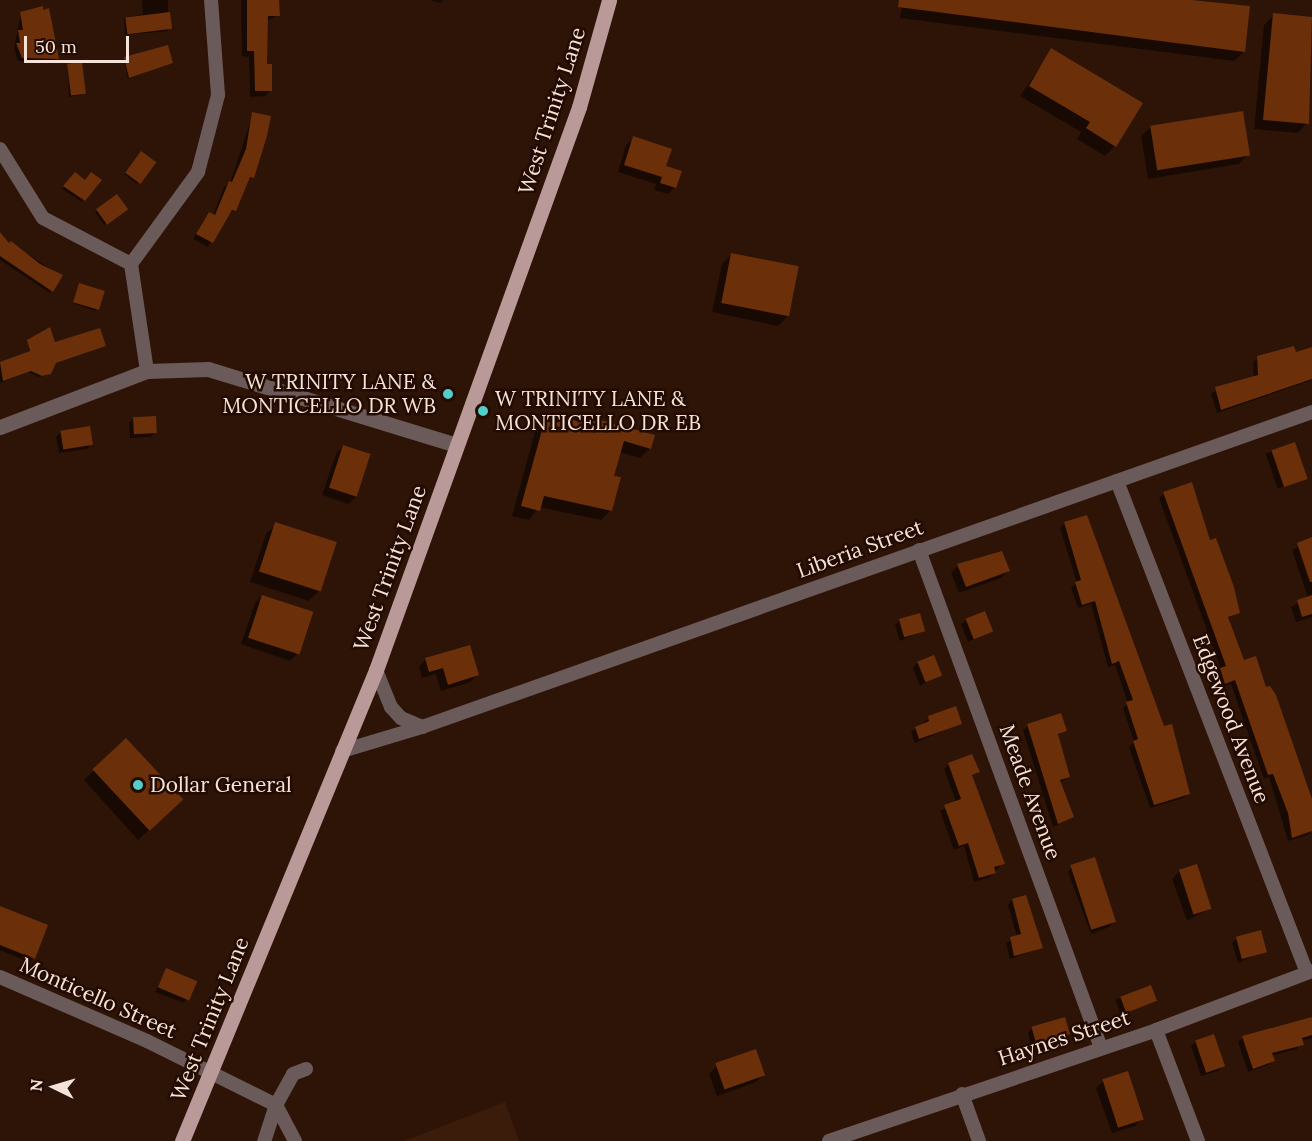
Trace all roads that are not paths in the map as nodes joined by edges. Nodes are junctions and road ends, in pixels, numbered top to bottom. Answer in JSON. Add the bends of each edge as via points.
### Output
{"nodes":[{"id":1,"x":211,"y":0,"type":"edge"},
{"id":2,"x":609,"y":0,"type":"edge"},
{"id":3,"x":0,"y":149,"type":"edge"},
{"id":4,"x":131,"y":264,"type":"junction"},
{"id":5,"x":147,"y":370,"type":"junction"},
{"id":6,"x":1312,"y":412,"type":"edge"},
{"id":7,"x":0,"y":427,"type":"edge"},
{"id":8,"x":456,"y":445,"type":"junction"},
{"id":9,"x":1117,"y":481,"type":"junction"},
{"id":10,"x":919,"y":550,"type":"junction"},
{"id":11,"x":376,"y":670,"type":"junction"},
{"id":12,"x":422,"y":727,"type":"junction"},
{"id":13,"x":342,"y":751,"type":"junction"},
{"id":14,"x":1310,"y":972,"type":"edge"},
{"id":15,"x":0,"y":977,"type":"edge"},
{"id":16,"x":1156,"y":1030,"type":"junction"},
{"id":17,"x":1101,"y":1048,"type":"junction"},
{"id":18,"x":306,"y":1069,"type":"dead end"},
{"id":19,"x":210,"y":1075,"type":"junction"},
{"id":20,"x":962,"y":1094,"type":"junction"},
{"id":21,"x":276,"y":1105,"type":"junction"},
{"id":22,"x":182,"y":1141,"type":"edge"},
{"id":23,"x":264,"y":1141,"type":"edge"},
{"id":24,"x":295,"y":1141,"type":"edge"},
{"id":25,"x":829,"y":1141,"type":"edge"},
{"id":26,"x":979,"y":1141,"type":"edge"},
{"id":27,"x":1198,"y":1141,"type":"edge"}],
"edges":[{"from":1,"to":4,"type":"street","via":[[219,95],[198,172]]},
{"from":2,"to":8,"type":"main road","name":"West Trinity Lane","via":[[579,107]]},
{"from":3,"to":4,"type":"street","via":[[43,218]]},
{"from":4,"to":5,"type":"street"},
{"from":5,"to":7,"type":"street"},
{"from":5,"to":8,"type":"street","via":[[208,369]]},
{"from":6,"to":9,"type":"street","name":"Liberia Street"},
{"from":8,"to":11,"type":"main road","name":"West Trinity Lane"},
{"from":9,"to":10,"type":"street","name":"Liberia Street"},
{"from":9,"to":14,"type":"street","name":"Edgewood Avenue"},
{"from":10,"to":12,"type":"street","name":"Liberia Street"},
{"from":10,"to":17,"type":"street","name":"Meade Avenue"},
{"from":11,"to":12,"type":"street","via":[[391,707],[401,718]]},
{"from":11,"to":13,"type":"main road","name":"West Trinity Lane"},
{"from":12,"to":13,"type":"street","name":"Liberia Street"},
{"from":13,"to":19,"type":"main road","name":"West Trinity Lane"},
{"from":14,"to":16,"type":"street","name":"Haynes Street"},
{"from":15,"to":19,"type":"street","name":"Monticello Street","via":[[147,1041]]},
{"from":16,"to":17,"type":"street","name":"Haynes Street"},
{"from":16,"to":27,"type":"street"},
{"from":17,"to":20,"type":"street","name":"Haynes Street"},
{"from":18,"to":21,"type":"street","via":[[293,1074]]},
{"from":19,"to":21,"type":"street","name":"Monticello Street"},
{"from":19,"to":22,"type":"main road","name":"West Trinity Lane"},
{"from":20,"to":25,"type":"street","name":"Haynes Street"},
{"from":20,"to":26,"type":"street"},
{"from":21,"to":23,"type":"street"},
{"from":21,"to":24,"type":"street"}]}
